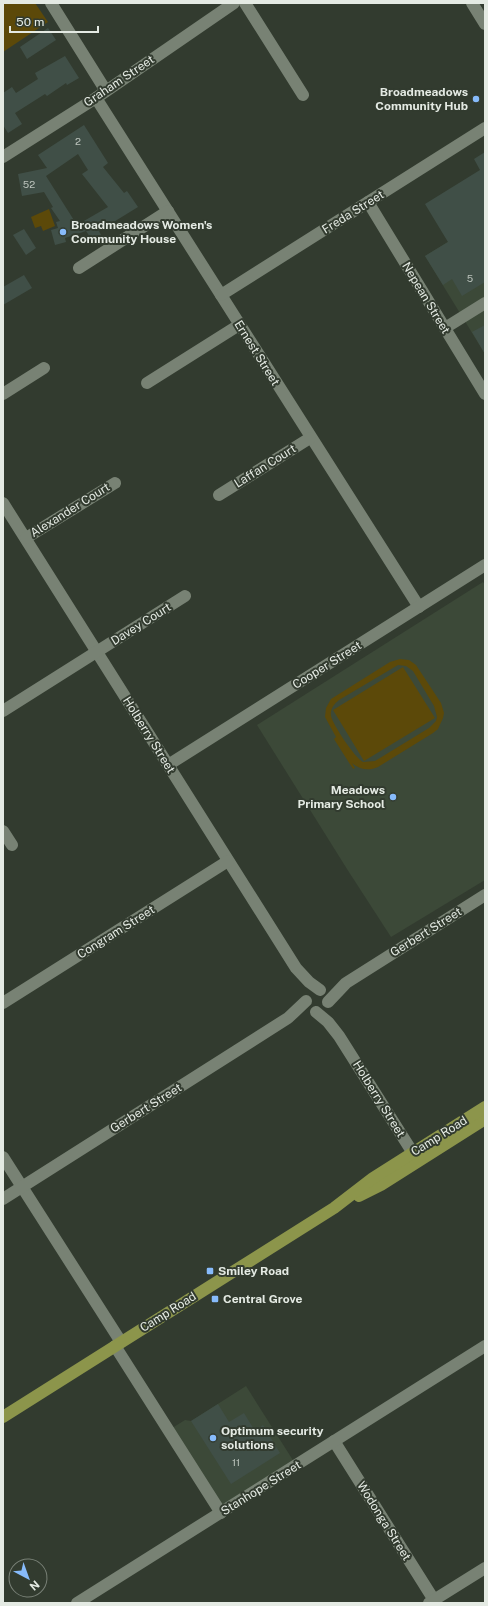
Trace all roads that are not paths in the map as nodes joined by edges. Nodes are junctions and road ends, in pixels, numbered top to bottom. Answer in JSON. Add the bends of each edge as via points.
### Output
{"nodes":[{"id":1,"x":51,"y":3,"type":"edge"},
{"id":2,"x":234,"y":3,"type":"edge"},
{"id":3,"x":245,"y":3,"type":"edge"},
{"id":4,"x":472,"y":3,"type":"edge"},
{"id":5,"x":485,"y":24,"type":"edge"},
{"id":6,"x":106,"y":91,"type":"junction"},
{"id":7,"x":302,"y":95,"type":"dead end"},
{"id":8,"x":96,"y":98,"type":"junction"},
{"id":9,"x":485,"y":128,"type":"edge"},
{"id":10,"x":3,"y":157,"type":"edge"},
{"id":11,"x":368,"y":202,"type":"junction"},
{"id":12,"x":168,"y":211,"type":"junction"},
{"id":13,"x":79,"y":268,"type":"dead end"},
{"id":14,"x":221,"y":295,"type":"junction"},
{"id":15,"x":485,"y":303,"type":"edge"},
{"id":16,"x":239,"y":325,"type":"junction"},
{"id":17,"x":445,"y":328,"type":"junction"},
{"id":18,"x":44,"y":368,"type":"dead end"},
{"id":19,"x":147,"y":383,"type":"dead end"},
{"id":20,"x":3,"y":394,"type":"edge"},
{"id":21,"x":485,"y":394,"type":"edge"},
{"id":22,"x":310,"y":438,"type":"junction"},
{"id":23,"x":115,"y":483,"type":"dead end"},
{"id":24,"x":219,"y":495,"type":"dead end"},
{"id":25,"x":3,"y":502,"type":"edge"},
{"id":26,"x":26,"y":538,"type":"junction"},
{"id":27,"x":485,"y":565,"type":"edge"},
{"id":28,"x":185,"y":596,"type":"dead end"},
{"id":29,"x":419,"y":608,"type":"junction"},
{"id":30,"x":97,"y":652,"type":"junction"},
{"id":31,"x":3,"y":711,"type":"edge"},
{"id":32,"x":168,"y":765,"type":"junction"},
{"id":33,"x":3,"y":831,"type":"edge"},
{"id":34,"x":12,"y":845,"type":"dead end"},
{"id":35,"x":228,"y":861,"type":"junction"},
{"id":36,"x":485,"y":895,"type":"edge"},
{"id":37,"x":296,"y":968,"type":"junction"},
{"id":38,"x":325,"y":997,"type":"junction"},
{"id":39,"x":306,"y":1000,"type":"junction"},
{"id":40,"x":3,"y":1003,"type":"edge"},
{"id":41,"x":315,"y":1011,"type":"junction"},
{"id":42,"x":288,"y":1018,"type":"junction"},
{"id":43,"x":339,"y":1036,"type":"junction"},
{"id":44,"x":485,"y":1107,"type":"edge"},
{"id":45,"x":485,"y":1119,"type":"edge"},
{"id":46,"x":3,"y":1157,"type":"edge"},
{"id":47,"x":416,"y":1157,"type":"junction"},
{"id":48,"x":22,"y":1187,"type":"junction"},
{"id":49,"x":3,"y":1199,"type":"edge"},
{"id":50,"x":118,"y":1344,"type":"junction"},
{"id":51,"x":485,"y":1346,"type":"edge"},
{"id":52,"x":3,"y":1417,"type":"edge"},
{"id":53,"x":334,"y":1441,"type":"junction"},
{"id":54,"x":221,"y":1513,"type":"junction"},
{"id":55,"x":485,"y":1568,"type":"edge"},
{"id":56,"x":431,"y":1601,"type":"edge"},
{"id":57,"x":78,"y":1603,"type":"edge"}],
"edges":[{"from":1,"to":6,"type":"street"},
{"from":2,"to":6,"type":"street","name":"Graham Street"},
{"from":3,"to":7,"type":"street"},
{"from":4,"to":5,"type":"street"},
{"from":6,"to":8,"type":"street","name":"Graham Street"},
{"from":8,"to":10,"type":"street","name":"Graham Street"},
{"from":8,"to":12,"type":"street","name":"Ernest Street"},
{"from":9,"to":11,"type":"street","name":"Freda Street"},
{"from":11,"to":14,"type":"street","name":"Freda Street"},
{"from":11,"to":17,"type":"street","name":"Nepean Street"},
{"from":12,"to":13,"type":"street"},
{"from":12,"to":14,"type":"street","name":"Ernest Street"},
{"from":14,"to":16,"type":"street","name":"Ernest Street"},
{"from":15,"to":17,"type":"street"},
{"from":16,"to":19,"type":"street"},
{"from":16,"to":22,"type":"street","name":"Ernest Street"},
{"from":17,"to":21,"type":"street","name":"Nepean Street"},
{"from":18,"to":20,"type":"street"},
{"from":22,"to":24,"type":"street","name":"Laffan Court"},
{"from":22,"to":29,"type":"street","name":"Ernest Street"},
{"from":23,"to":26,"type":"street","name":"Alexander Court"},
{"from":25,"to":26,"type":"street","name":"Holberry Street"},
{"from":26,"to":30,"type":"street","name":"Holberry Street"},
{"from":27,"to":29,"type":"street","name":"Cooper Street"},
{"from":28,"to":30,"type":"street","name":"Davey Court"},
{"from":29,"to":32,"type":"street","name":"Cooper Street"},
{"from":30,"to":31,"type":"street","name":"Davey Court"},
{"from":30,"to":32,"type":"street","name":"Holberry Street"},
{"from":32,"to":35,"type":"street","name":"Holberry Street"},
{"from":33,"to":34,"type":"street"},
{"from":35,"to":37,"type":"street","name":"Holberry Street"},
{"from":35,"to":40,"type":"street","name":"Congram Street"},
{"from":36,"to":38,"type":"street","name":"Gerbert Street"},
{"from":37,"to":38,"type":"street","name":"Holberry Street"},
{"from":37,"to":39,"type":"street","name":"Holberry Street"},
{"from":38,"to":39,"type":"street","via":[[313,991]]},
{"from":38,"to":41,"type":"street","via":[[322,1011]]},
{"from":38,"to":43,"type":"street","name":"Holberry Street"},
{"from":39,"to":41,"type":"street","via":[[308,1007]]},
{"from":39,"to":42,"type":"street","name":"Gerbert Street"},
{"from":41,"to":42,"type":"street","name":"Gerbert Street"},
{"from":41,"to":43,"type":"street","name":"Holberry Street"},
{"from":42,"to":48,"type":"street","name":"Gerbert Street"},
{"from":43,"to":47,"type":"street","name":"Holberry Street"},
{"from":44,"to":47,"type":"main road","name":"Camp Road"},
{"from":45,"to":47,"type":"main road","name":"Camp Road"},
{"from":46,"to":48,"type":"street"},
{"from":47,"to":50,"type":"main road","name":"Camp Road","via":[[373,1178],[334,1208]]},
{"from":48,"to":49,"type":"street","name":"Gerbert Street"},
{"from":48,"to":50,"type":"street"},
{"from":50,"to":52,"type":"main road","name":"Camp Road"},
{"from":50,"to":54,"type":"street"},
{"from":51,"to":53,"type":"street","name":"Stanhope Street"},
{"from":53,"to":54,"type":"street","name":"Stanhope Street"},
{"from":53,"to":56,"type":"street","name":"Wodonga Street"},
{"from":54,"to":57,"type":"street","name":"Stanhope Street"},
{"from":55,"to":56,"type":"street"}]}
